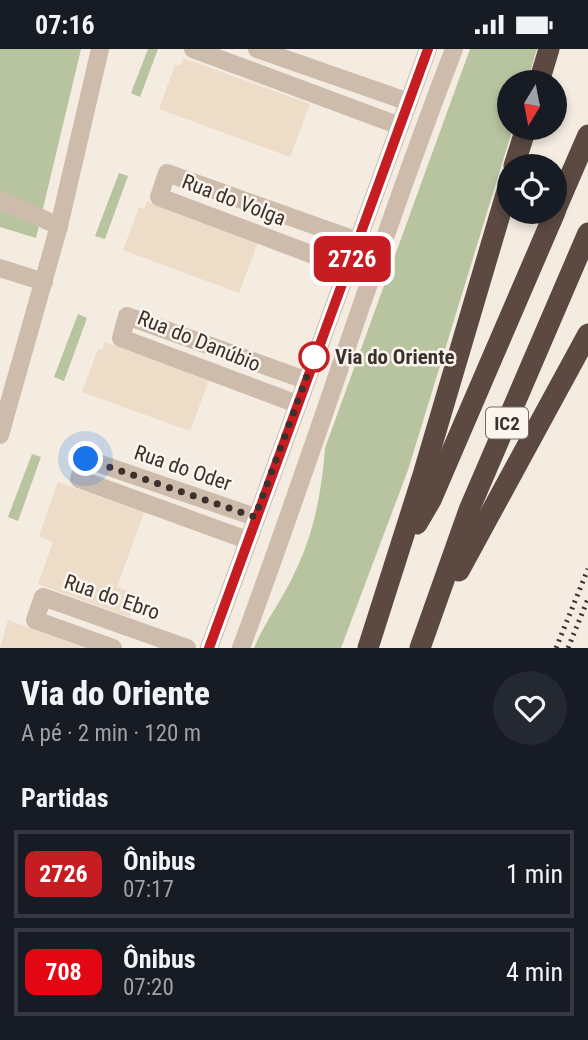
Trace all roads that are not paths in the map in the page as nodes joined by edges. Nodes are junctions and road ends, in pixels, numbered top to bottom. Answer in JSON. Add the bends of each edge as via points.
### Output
{"nodes":[{"id":1,"x":100,"y":49,"type":"edge"},
{"id":2,"x":193,"y":49,"type":"edge"},
{"id":3,"x":257,"y":49,"type":"edge"},
{"id":4,"x":428,"y":49,"type":"edge"},
{"id":5,"x":454,"y":49,"type":"edge"},
{"id":6,"x":549,"y":49,"type":"edge"},
{"id":7,"x":543,"y":70,"type":"edge"},
{"id":8,"x":409,"y":102,"type":"junction"},
{"id":9,"x":400,"y":126,"type":"junction"},
{"id":10,"x":588,"y":135,"type":"edge"},
{"id":11,"x":567,"y":184,"type":"edge"},
{"id":12,"x":0,"y":201,"type":"edge"},
{"id":13,"x":497,"y":224,"type":"edge"},
{"id":14,"x":550,"y":224,"type":"edge"},
{"id":15,"x":59,"y":226,"type":"junction"},
{"id":16,"x":588,"y":233,"type":"edge"},
{"id":17,"x":358,"y":241,"type":"junction"},
{"id":18,"x":0,"y":268,"type":"edge"},
{"id":19,"x":348,"y":268,"type":"junction"},
{"id":20,"x":44,"y":282,"type":"junction"},
{"id":21,"x":588,"y":334,"type":"edge"},
{"id":22,"x":305,"y":380,"type":"junction"},
{"id":23,"x":297,"y":404,"type":"junction"},
{"id":24,"x":0,"y":435,"type":"edge"},
{"id":25,"x":255,"y":517,"type":"junction"},
{"id":26,"x":247,"y":540,"type":"junction"},
{"id":27,"x":393,"y":566,"type":"junction"},
{"id":28,"x":434,"y":615,"type":"junction"},
{"id":29,"x":113,"y":648,"type":"edge"},
{"id":30,"x":187,"y":648,"type":"edge"},
{"id":31,"x":209,"y":648,"type":"edge"},
{"id":32,"x":241,"y":648,"type":"edge"},
{"id":33,"x":368,"y":648,"type":"edge"},
{"id":34,"x":420,"y":648,"type":"edge"}],
"edges":[{"from":1,"to":15,"type":"street"},
{"from":2,"to":9,"type":"street"},
{"from":3,"to":8,"type":"street"},
{"from":4,"to":8,"type":"street"},
{"from":5,"to":32,"type":"street"},
{"from":6,"to":7,"type":"highway"},
{"from":8,"to":9,"type":"street"},
{"from":9,"to":17,"type":"street"},
{"from":10,"to":11,"type":"highway","number":"IC2"},
{"from":12,"to":15,"type":"street"},
{"from":13,"to":27,"type":"highway"},
{"from":14,"to":27,"type":"highway","number":"IC2","via":[[431,500]]},
{"from":15,"to":20,"type":"street"},
{"from":16,"to":28,"type":"highway","number":"IC2","via":[[469,510]]},
{"from":17,"to":19,"type":"street"},
{"from":17,"to":19,"type":"street","name":"Rua do Volga","via":[[167,173],[159,197]]},
{"from":18,"to":20,"type":"street"},
{"from":19,"to":22,"type":"street"},
{"from":20,"to":24,"type":"street"},
{"from":21,"to":28,"type":"highway"},
{"from":22,"to":23,"type":"street"},
{"from":22,"to":23,"type":"street","name":"Rua do Danúbio","via":[[127,316],[121,338]]},
{"from":23,"to":25,"type":"street"},
{"from":25,"to":26,"type":"street"},
{"from":25,"to":26,"type":"street","name":"Rua do Oder","via":[[86,459],[79,479]]},
{"from":26,"to":31,"type":"street"},
{"from":27,"to":33,"type":"highway","number":"IC2"},
{"from":28,"to":34,"type":"highway","number":"IC2"},
{"from":29,"to":30,"type":"street","name":"Rua do Ebro","via":[[35,620],[43,597]]}]}
